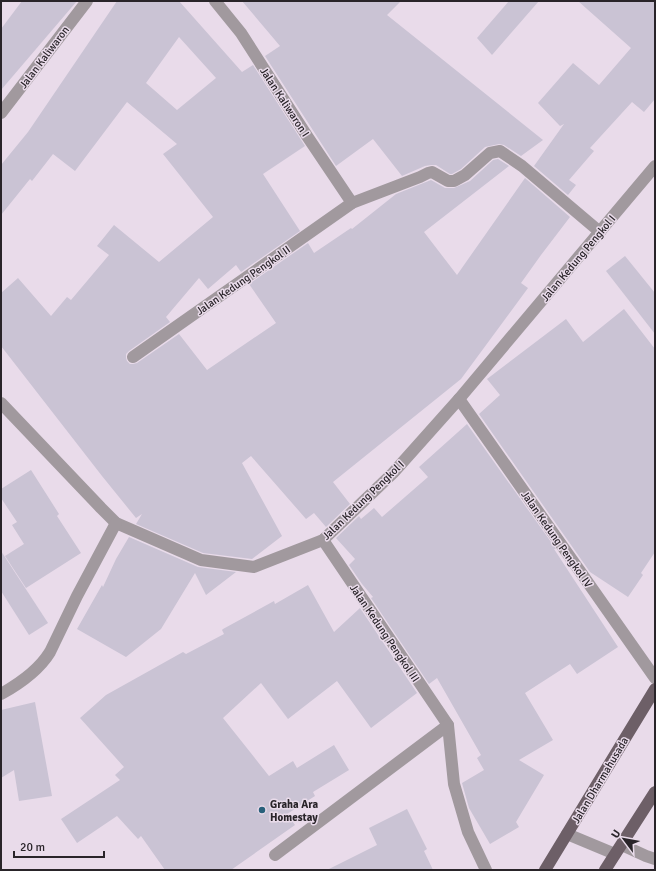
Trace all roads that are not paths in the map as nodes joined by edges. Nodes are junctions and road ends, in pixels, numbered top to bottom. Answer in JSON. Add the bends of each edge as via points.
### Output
{"nodes":[{"id":1,"x":87,"y":1,"type":"edge"},
{"id":2,"x":215,"y":1,"type":"edge"},
{"id":3,"x":1,"y":113,"type":"edge"},
{"id":4,"x":655,"y":166,"type":"edge"},
{"id":5,"x":352,"y":204,"type":"junction"},
{"id":6,"x":600,"y":232,"type":"junction"},
{"id":7,"x":132,"y":356,"type":"dead end"},
{"id":8,"x":459,"y":399,"type":"junction"},
{"id":9,"x":1,"y":403,"type":"edge"},
{"id":10,"x":116,"y":523,"type":"junction"},
{"id":11,"x":323,"y":540,"type":"junction"},
{"id":12,"x":655,"y":678,"type":"edge"},
{"id":13,"x":655,"y":689,"type":"edge"},
{"id":14,"x":1,"y":694,"type":"edge"},
{"id":15,"x":448,"y":725,"type":"junction"},
{"id":16,"x":655,"y":792,"type":"edge"},
{"id":17,"x":567,"y":834,"type":"junction"},
{"id":18,"x":618,"y":849,"type":"junction"},
{"id":19,"x":275,"y":855,"type":"dead end"},
{"id":20,"x":655,"y":859,"type":"edge"},
{"id":21,"x":486,"y":870,"type":"edge"},
{"id":22,"x":545,"y":870,"type":"edge"},
{"id":23,"x":605,"y":870,"type":"edge"}],
"edges":[{"from":1,"to":3,"type":"street","name":"Jalan Kaliwaron"},
{"from":2,"to":5,"type":"street","name":"Jalan Kaliwaron I","via":[[241,33]]},
{"from":4,"to":6,"type":"street","name":"Jalan Kedung Pengkol I"},
{"from":5,"to":6,"type":"street","name":"Jalan Kedung Pengkol II","via":[[428,172],[454,181],[465,175],[490,153],[500,151],[522,166]]},
{"from":5,"to":7,"type":"street","name":"Jalan Kedung Pengkol II"},
{"from":6,"to":8,"type":"street","name":"Jalan Kedung Pengkol I"},
{"from":8,"to":11,"type":"street","name":"Jalan Kedung Pengkol I","via":[[393,473]]},
{"from":8,"to":12,"type":"street","name":"Jalan Kedung Pengkol IV"},
{"from":9,"to":10,"type":"street","name":"Jalan Kedung Pengkol I"},
{"from":10,"to":11,"type":"street","name":"Jalan Kedung Pengkol I","via":[[201,560],[254,567]]},
{"from":10,"to":14,"type":"street","via":[[45,660],[11,689]]},
{"from":11,"to":15,"type":"street","name":"Jalan Kedung Pengkol III"},
{"from":13,"to":17,"type":"main road","name":"Jalan Dharmahusada"},
{"from":15,"to":19,"type":"street"},
{"from":15,"to":21,"type":"street","name":"Jalan Kedung Pengkol III","via":[[454,784],[468,832]]},
{"from":16,"to":18,"type":"main road"},
{"from":17,"to":18,"type":"street"},
{"from":17,"to":22,"type":"main road","name":"Jalan Dharmahusada"},
{"from":18,"to":20,"type":"street"},
{"from":18,"to":23,"type":"main road"}]}
